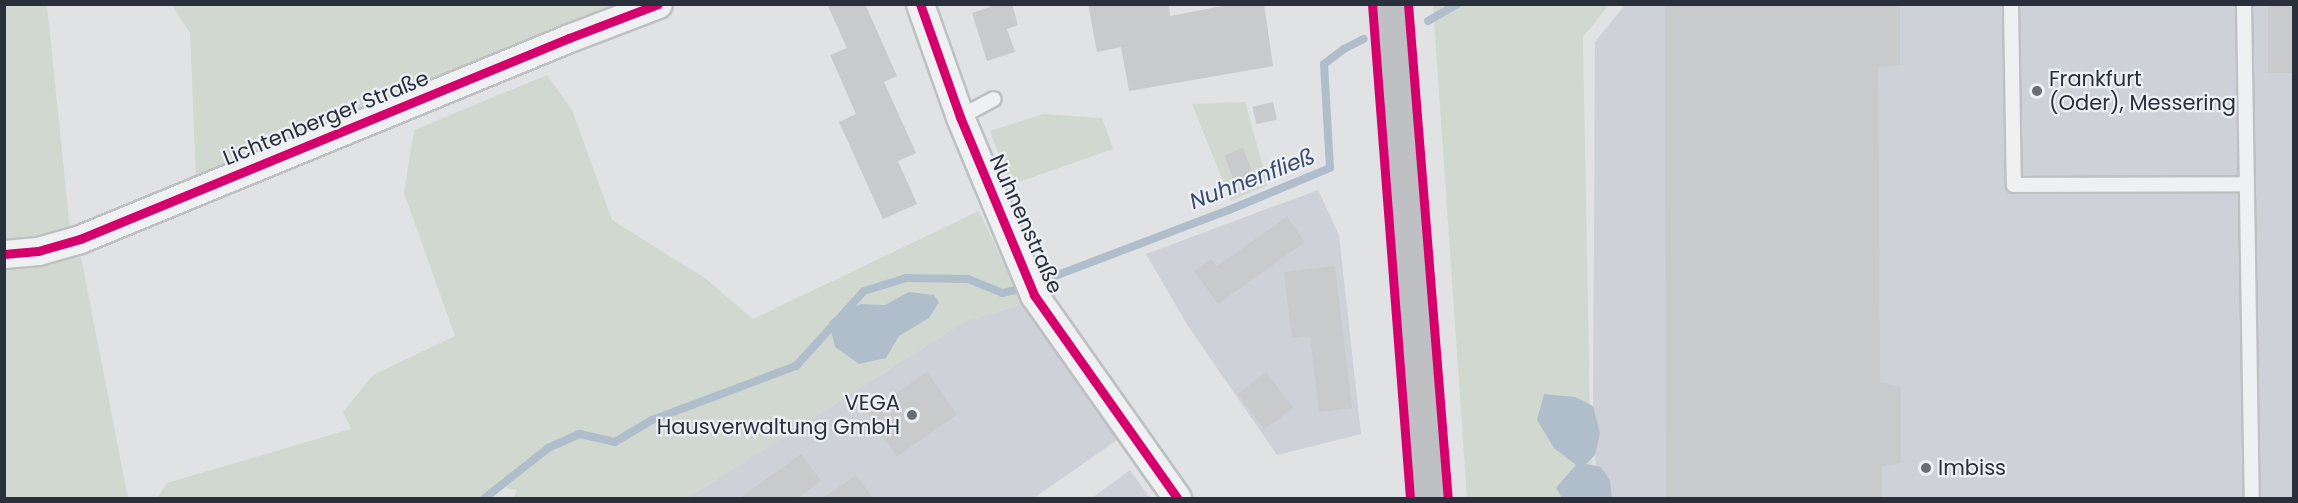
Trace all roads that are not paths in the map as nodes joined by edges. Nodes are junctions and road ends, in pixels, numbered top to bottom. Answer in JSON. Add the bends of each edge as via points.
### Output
{"nodes":[{"id":1,"x":658,"y":4,"type":"edge"},
{"id":2,"x":920,"y":4,"type":"edge"},
{"id":3,"x":1393,"y":4,"type":"edge"},
{"id":4,"x":2011,"y":4,"type":"edge"},
{"id":5,"x":2244,"y":4,"type":"edge"},
{"id":6,"x":994,"y":99,"type":"dead end"},
{"id":7,"x":960,"y":117,"type":"junction"},
{"id":8,"x":2246,"y":184,"type":"junction"},
{"id":9,"x":4,"y":254,"type":"edge"},
{"id":10,"x":1177,"y":498,"type":"edge"},
{"id":11,"x":1430,"y":498,"type":"edge"},
{"id":12,"x":2252,"y":498,"type":"edge"}],
"edges":[{"from":1,"to":9,"type":"street","name":"Lichtenberger Straße","via":[[80,239],[38,251]]},
{"from":2,"to":7,"type":"street","name":"Nuhnenstraße"},
{"from":3,"to":11,"type":"main road"},
{"from":4,"to":8,"type":"lane","via":[[2014,185]]},
{"from":5,"to":8,"type":"lane"},
{"from":6,"to":7,"type":"lane"},
{"from":7,"to":10,"type":"street","name":"Nuhnenstraße","via":[[1034,295]]},
{"from":8,"to":12,"type":"lane"}]}
